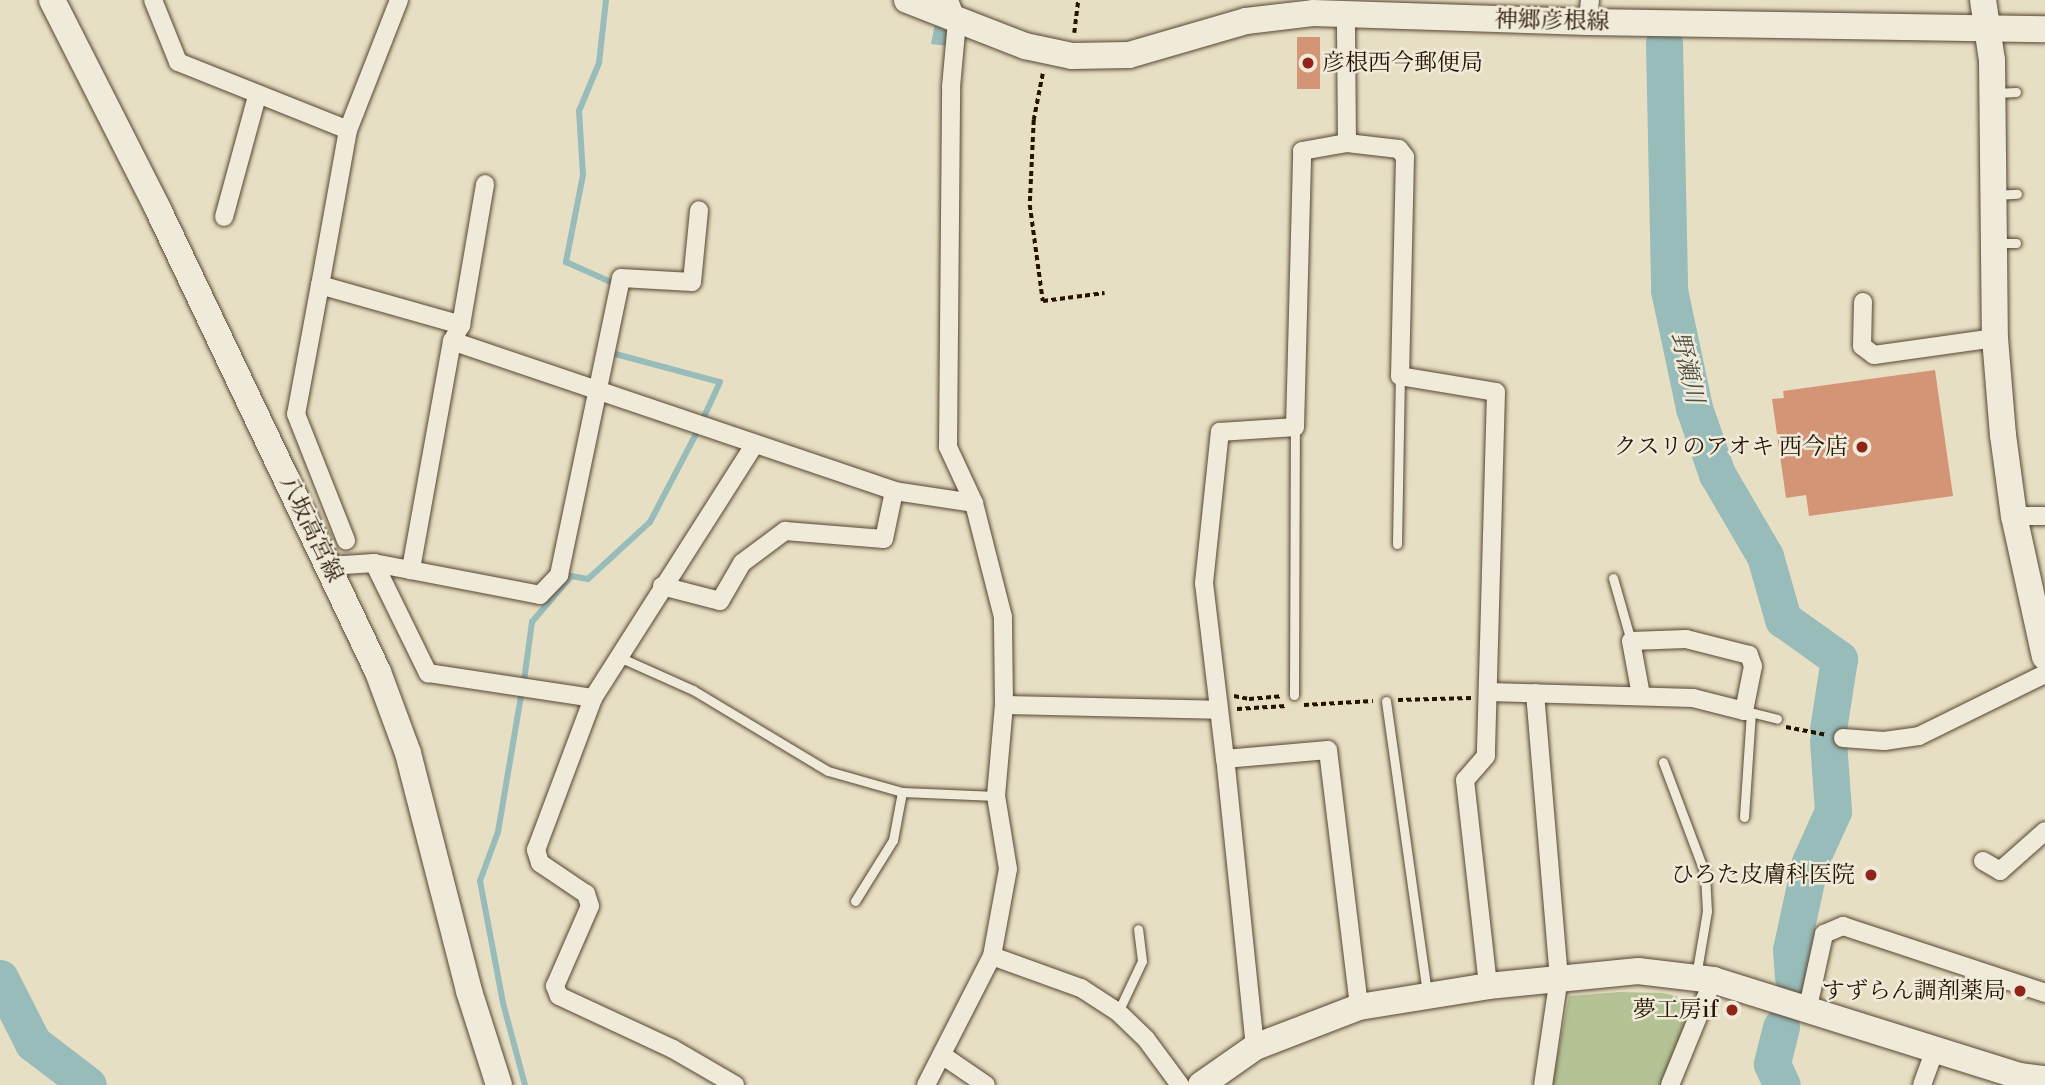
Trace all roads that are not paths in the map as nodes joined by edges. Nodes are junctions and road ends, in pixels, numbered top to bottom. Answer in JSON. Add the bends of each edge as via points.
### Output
{"nodes":[{"id":1,"x":52,"y":0,"type":"edge"},
{"id":2,"x":153,"y":0,"type":"edge"},
{"id":3,"x":399,"y":0,"type":"edge"},
{"id":4,"x":907,"y":0,"type":"edge"},
{"id":5,"x":1314,"y":6,"type":"edge"},
{"id":6,"x":953,"y":11,"type":"edge"},
{"id":7,"x":1589,"y":11,"type":"edge"},
{"id":8,"x":1985,"y":13,"type":"edge"},
{"id":9,"x":1346,"y":16,"type":"junction"},
{"id":10,"x":2045,"y":29,"type":"edge"},
{"id":11,"x":257,"y":96,"type":"junction"},
{"id":12,"x":348,"y":130,"type":"junction"},
{"id":13,"x":1347,"y":143,"type":"junction"},
{"id":14,"x":485,"y":184,"type":"dead end"},
{"id":15,"x":699,"y":209,"type":"dead end"},
{"id":16,"x":224,"y":217,"type":"dead end"},
{"id":17,"x":320,"y":285,"type":"junction"},
{"id":18,"x":1863,"y":302,"type":"dead end"},
{"id":19,"x":461,"y":325,"type":"junction"},
{"id":20,"x":1995,"y":338,"type":"junction"},
{"id":21,"x":452,"y":341,"type":"junction"},
{"id":22,"x":1400,"y":376,"type":"junction"},
{"id":23,"x":596,"y":393,"type":"junction"},
{"id":24,"x":1295,"y":427,"type":"junction"},
{"id":25,"x":754,"y":445,"type":"junction"},
{"id":26,"x":894,"y":491,"type":"junction"},
{"id":27,"x":974,"y":503,"type":"junction"},
{"id":28,"x":2014,"y":516,"type":"junction"},
{"id":29,"x":2045,"y":516,"type":"edge"},
{"id":30,"x":346,"y":540,"type":"dead end"},
{"id":31,"x":1397,"y":544,"type":"dead end"},
{"id":32,"x":374,"y":563,"type":"junction"},
{"id":33,"x":329,"y":566,"type":"junction"},
{"id":34,"x":411,"y":570,"type":"junction"},
{"id":35,"x":1613,"y":578,"type":"dead end"},
{"id":36,"x":662,"y":586,"type":"junction"},
{"id":37,"x":1631,"y":641,"type":"junction"},
{"id":38,"x":619,"y":657,"type":"junction"},
{"id":39,"x":2045,"y":657,"type":"edge"},
{"id":40,"x":2045,"y":674,"type":"edge"},
{"id":41,"x":1535,"y":693,"type":"junction"},
{"id":42,"x":1294,"y":695,"type":"road end"},
{"id":43,"x":1488,"y":695,"type":"junction"},
{"id":44,"x":1641,"y":695,"type":"junction"},
{"id":45,"x":593,"y":698,"type":"junction"},
{"id":46,"x":1386,"y":701,"type":"road end"},
{"id":47,"x":1218,"y":702,"type":"junction"},
{"id":48,"x":1004,"y":705,"type":"junction"},
{"id":49,"x":1748,"y":712,"type":"junction"},
{"id":50,"x":1777,"y":719,"type":"road end"},
{"id":51,"x":1843,"y":738,"type":"road end"},
{"id":52,"x":1225,"y":759,"type":"junction"},
{"id":53,"x":1663,"y":762,"type":"dead end"},
{"id":54,"x":902,"y":792,"type":"junction"},
{"id":55,"x":996,"y":796,"type":"junction"},
{"id":56,"x":1744,"y":817,"type":"dead end"},
{"id":57,"x":2045,"y":831,"type":"edge"},
{"id":58,"x":1983,"y":861,"type":"dead end"},
{"id":59,"x":855,"y":901,"type":"dead end"},
{"id":60,"x":1138,"y":929,"type":"dead end"},
{"id":61,"x":992,"y":956,"type":"junction"},
{"id":62,"x":1559,"y":977,"type":"junction"},
{"id":63,"x":1705,"y":978,"type":"junction"},
{"id":64,"x":1488,"y":986,"type":"junction"},
{"id":65,"x":2045,"y":993,"type":"edge"},
{"id":66,"x":1427,"y":995,"type":"junction"},
{"id":67,"x":1359,"y":1007,"type":"junction"},
{"id":68,"x":1808,"y":1007,"type":"junction"},
{"id":69,"x":1118,"y":1012,"type":"junction"},
{"id":70,"x":1255,"y":1047,"type":"junction"},
{"id":71,"x":1935,"y":1049,"type":"junction"},
{"id":72,"x":942,"y":1055,"type":"junction"},
{"id":73,"x":2045,"y":1079,"type":"edge"},
{"id":74,"x":499,"y":1085,"type":"edge"},
{"id":75,"x":735,"y":1085,"type":"edge"},
{"id":76,"x":926,"y":1085,"type":"edge"},
{"id":77,"x":986,"y":1085,"type":"edge"},
{"id":78,"x":1180,"y":1085,"type":"edge"},
{"id":79,"x":1201,"y":1085,"type":"edge"},
{"id":80,"x":1543,"y":1085,"type":"edge"},
{"id":81,"x":1671,"y":1085,"type":"edge"},
{"id":82,"x":1922,"y":1085,"type":"edge"}],
"edges":[{"from":1,"to":33,"type":"main road","name":"八坂高宮線"},
{"from":2,"to":11,"type":"street","via":[[178,62]]},
{"from":3,"to":12,"type":"street"},
{"from":4,"to":6,"type":"main road","name":"神郷彦根線"},
{"from":5,"to":6,"type":"main road","name":"神郷彦根線","via":[[1129,55],[1060,54]]},
{"from":5,"to":9,"type":"main road","name":"神郷彦根線"},
{"from":6,"to":27,"type":"street","via":[[948,447]]},
{"from":7,"to":8,"type":"main road","name":"神郷彦根線"},
{"from":7,"to":9,"type":"main road","name":"神郷彦根線"},
{"from":8,"to":10,"type":"main road","name":"神郷彦根線"},
{"from":8,"to":20,"type":"main road","via":[[2004,93],[2005,243]]},
{"from":9,"to":13,"type":"street"},
{"from":11,"to":12,"type":"street"},
{"from":11,"to":16,"type":"street"},
{"from":12,"to":17,"type":"street"},
{"from":13,"to":22,"type":"street","via":[[1399,149],[1405,157]]},
{"from":13,"to":24,"type":"street","via":[[1302,152]]},
{"from":14,"to":19,"type":"street"},
{"from":15,"to":23,"type":"street","via":[[692,282],[621,278]]},
{"from":17,"to":19,"type":"street"},
{"from":17,"to":30,"type":"street","via":[[296,414]]},
{"from":18,"to":20,"type":"street","via":[[1862,346],[1874,355]]},
{"from":19,"to":21,"type":"street"},
{"from":20,"to":28,"type":"main road"},
{"from":21,"to":23,"type":"street"},
{"from":21,"to":34,"type":"street"},
{"from":22,"to":31,"type":"lane"},
{"from":22,"to":43,"type":"street","via":[[1496,392]]},
{"from":23,"to":25,"type":"street"},
{"from":23,"to":34,"type":"street","via":[[559,575],[540,595]]},
{"from":24,"to":42,"type":"lane"},
{"from":24,"to":47,"type":"street","via":[[1220,432],[1204,583]]},
{"from":25,"to":26,"type":"street"},
{"from":25,"to":36,"type":"street"},
{"from":26,"to":27,"type":"street"},
{"from":26,"to":36,"type":"street","via":[[884,539],[785,531],[742,563],[720,601]]},
{"from":27,"to":48,"type":"street","via":[[1003,617]]},
{"from":28,"to":29,"type":"street"},
{"from":28,"to":39,"type":"main road"},
{"from":32,"to":33,"type":"street"},
{"from":32,"to":34,"type":"street"},
{"from":32,"to":45,"type":"street","via":[[428,673]]},
{"from":33,"to":74,"type":"main road","name":"八坂高宮線","via":[[408,753],[469,991]]},
{"from":35,"to":37,"type":"lane"},
{"from":36,"to":38,"type":"street"},
{"from":37,"to":44,"type":"street"},
{"from":37,"to":49,"type":"street","via":[[1686,639],[1749,655],[1753,666]]},
{"from":38,"to":45,"type":"street"},
{"from":38,"to":54,"type":"lane","via":[[693,690],[828,771]]},
{"from":40,"to":51,"type":"street","via":[[1919,736],[1884,741]]},
{"from":41,"to":43,"type":"street"},
{"from":41,"to":44,"type":"street"},
{"from":41,"to":62,"type":"street"},
{"from":43,"to":64,"type":"street","via":[[1486,756],[1465,780]]},
{"from":44,"to":49,"type":"street","via":[[1693,698]]},
{"from":45,"to":75,"type":"street","via":[[536,850],[540,863],[586,894],[590,906],[555,986],[559,996],[673,1049]]},
{"from":46,"to":66,"type":"lane"},
{"from":47,"to":48,"type":"street"},
{"from":47,"to":52,"type":"street"},
{"from":48,"to":55,"type":"street"},
{"from":49,"to":50,"type":"lane"},
{"from":49,"to":56,"type":"lane"},
{"from":52,"to":67,"type":"street","via":[[1328,750]]},
{"from":52,"to":70,"type":"street"},
{"from":53,"to":63,"type":"lane","via":[[1705,874]]},
{"from":54,"to":55,"type":"lane"},
{"from":54,"to":59,"type":"lane","via":[[893,841]]},
{"from":55,"to":61,"type":"street","via":[[1008,869]]},
{"from":57,"to":58,"type":"street","via":[[2000,871]]},
{"from":60,"to":69,"type":"lane","via":[[1142,961]]},
{"from":61,"to":69,"type":"street","via":[[1081,988]]},
{"from":61,"to":72,"type":"street"},
{"from":62,"to":63,"type":"main road","via":[[1638,971]]},
{"from":62,"to":64,"type":"main road"},
{"from":62,"to":80,"type":"street"},
{"from":63,"to":68,"type":"main road"},
{"from":63,"to":81,"type":"street"},
{"from":64,"to":66,"type":"main road"},
{"from":65,"to":68,"type":"street","via":[[1843,926],[1824,934]]},
{"from":66,"to":67,"type":"main road"},
{"from":67,"to":70,"type":"main road"},
{"from":68,"to":71,"type":"main road"},
{"from":69,"to":78,"type":"street","via":[[1146,1039]]},
{"from":70,"to":79,"type":"main road"},
{"from":71,"to":73,"type":"main road","via":[[2019,1076]]},
{"from":71,"to":82,"type":"street"},
{"from":72,"to":76,"type":"street"},
{"from":72,"to":77,"type":"street"}]}
